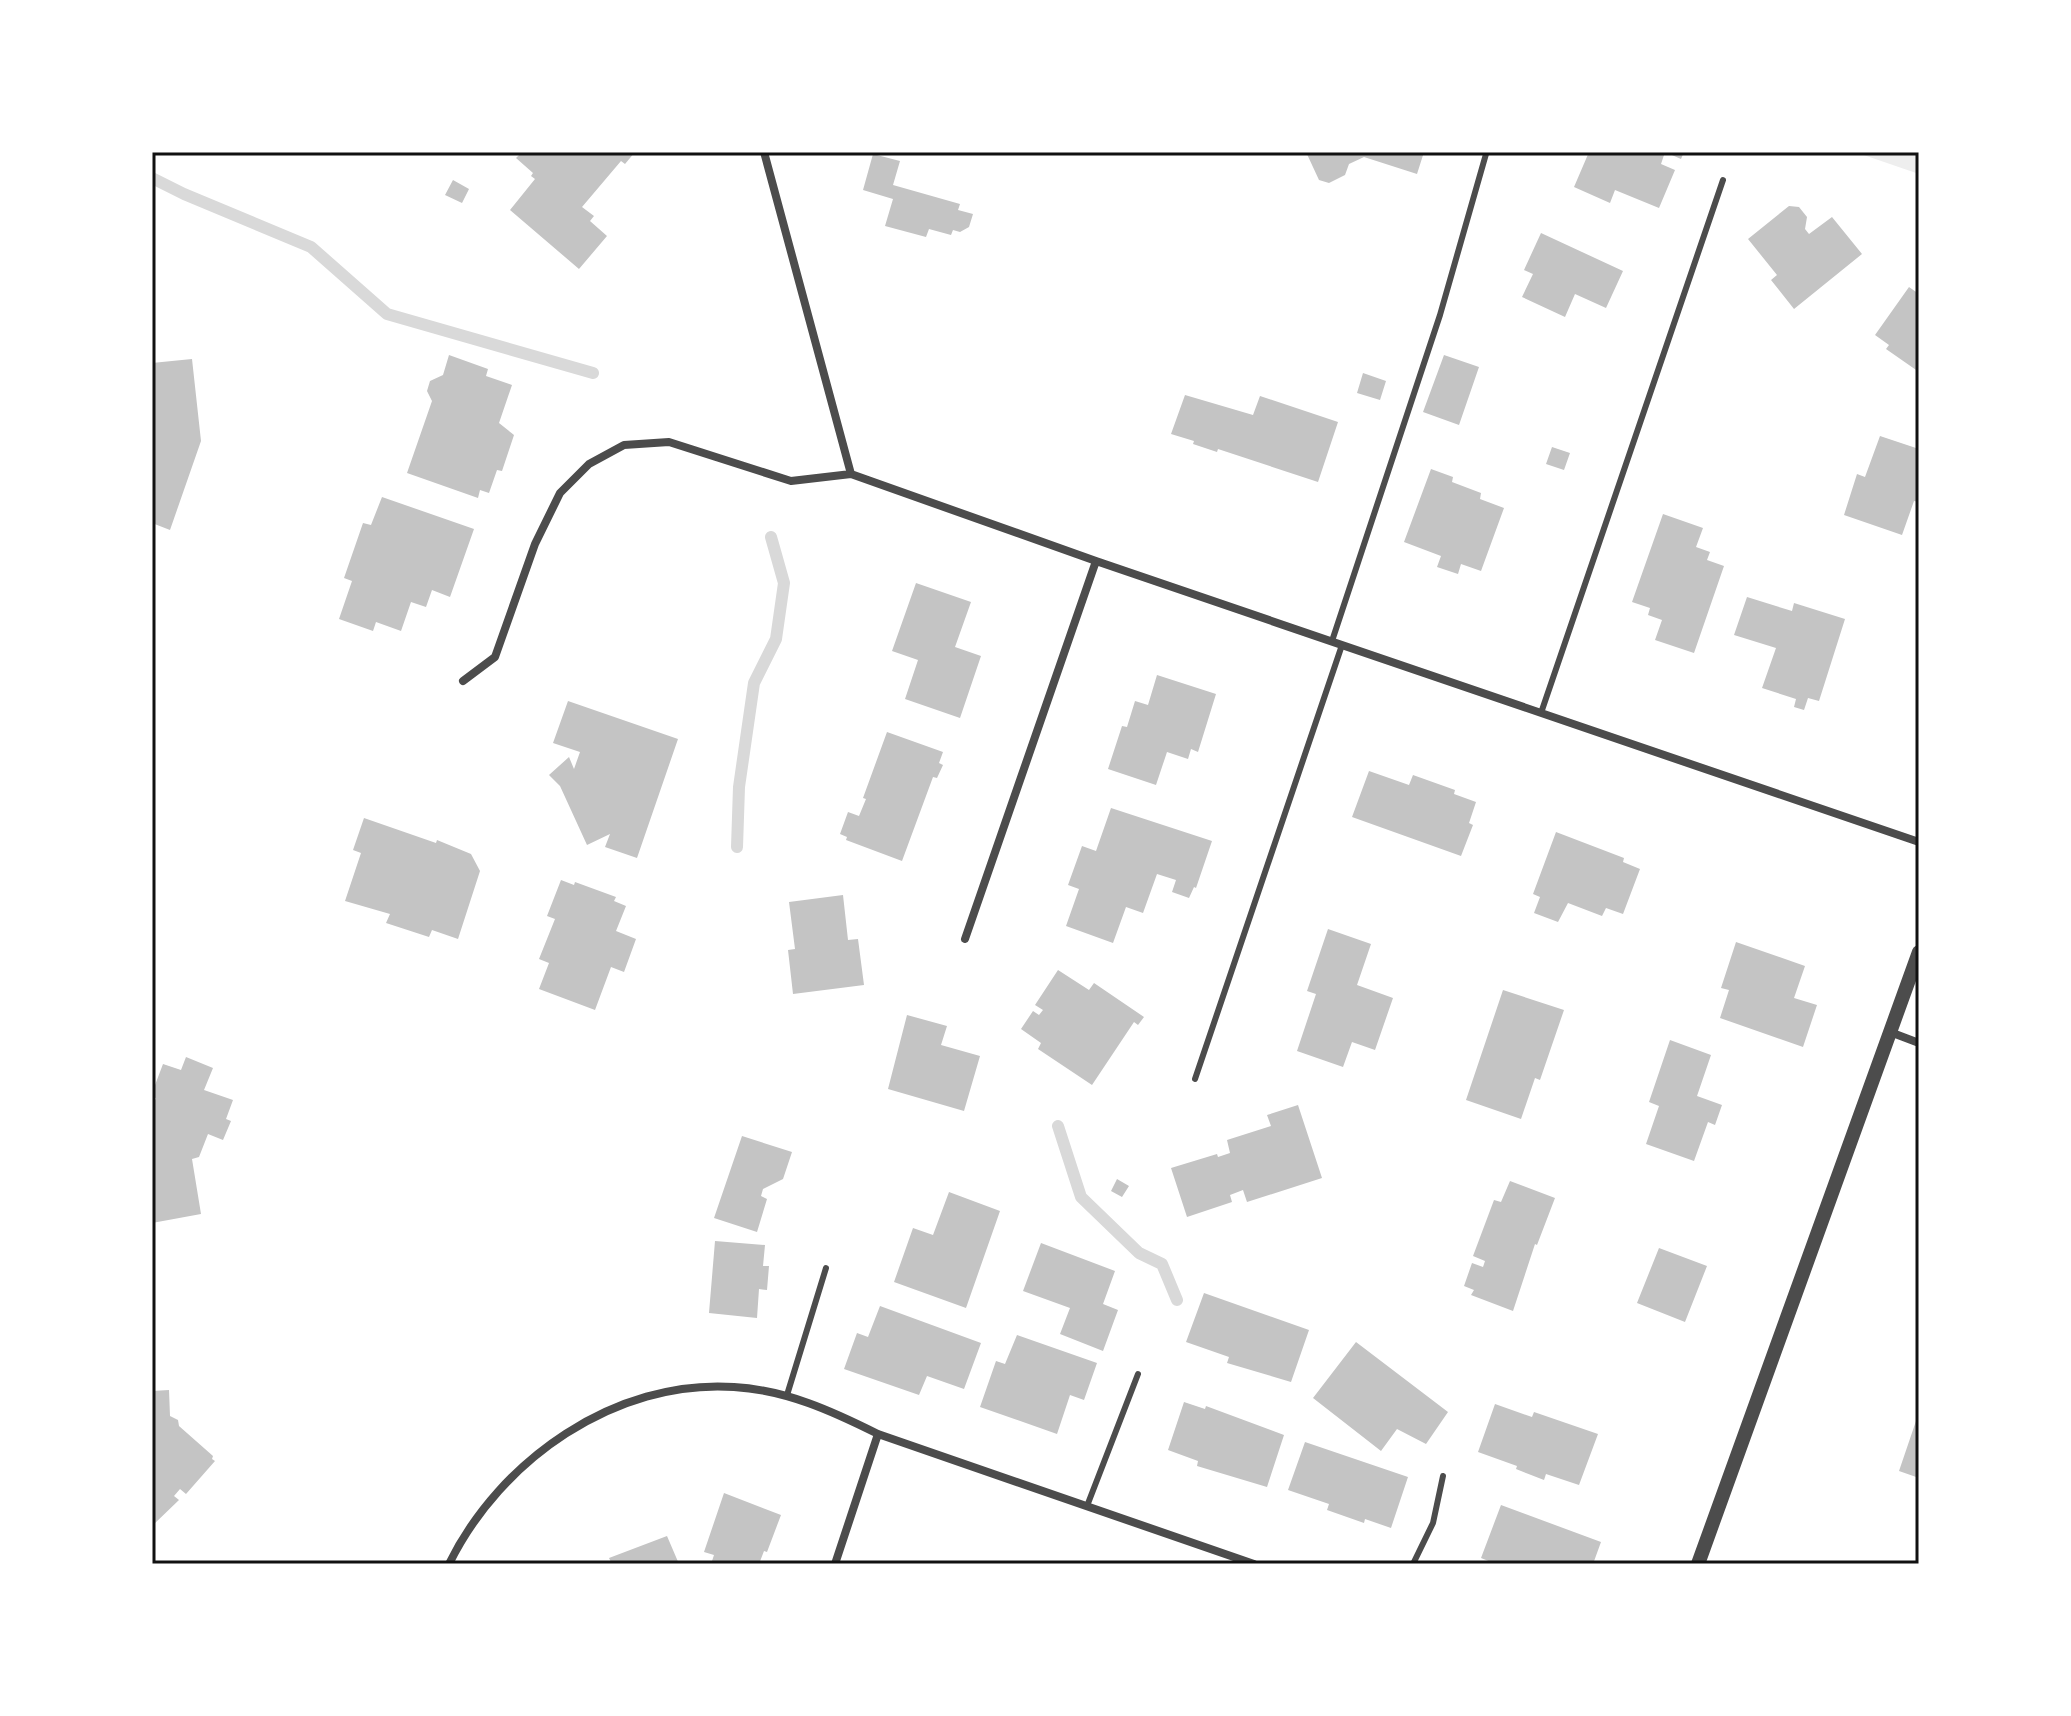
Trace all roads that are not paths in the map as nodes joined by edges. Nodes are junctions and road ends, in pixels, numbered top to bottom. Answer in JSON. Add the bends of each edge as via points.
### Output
{"nodes":[{"id":1,"x":764,"y":152,"type":"edge"},
{"id":2,"x":1486,"y":154,"type":"dead end"},
{"id":3,"x":1723,"y":180,"type":"dead end"},
{"id":4,"x":851,"y":474,"type":"junction"},
{"id":5,"x":1096,"y":561,"type":"junction"},
{"id":6,"x":1332,"y":641,"type":"junction"},
{"id":7,"x":1342,"y":645,"type":"junction"},
{"id":8,"x":463,"y":681,"type":"dead end"},
{"id":9,"x":1541,"y":713,"type":"junction"},
{"id":10,"x":1919,"y":842,"type":"edge"},
{"id":11,"x":965,"y":939,"type":"dead end"},
{"id":12,"x":1919,"y":952,"type":"edge"},
{"id":13,"x":1890,"y":1032,"type":"junction"},
{"id":14,"x":1919,"y":1043,"type":"edge"},
{"id":15,"x":1195,"y":1079,"type":"dead end"},
{"id":16,"x":826,"y":1268,"type":"dead end"},
{"id":17,"x":1138,"y":1374,"type":"dead end"},
{"id":18,"x":787,"y":1395,"type":"junction"},
{"id":19,"x":878,"y":1434,"type":"junction"},
{"id":20,"x":1443,"y":1476,"type":"dead end"},
{"id":21,"x":1087,"y":1506,"type":"junction"},
{"id":22,"x":449,"y":1564,"type":"edge"},
{"id":23,"x":835,"y":1564,"type":"edge"},
{"id":24,"x":1254,"y":1564,"type":"edge"},
{"id":25,"x":1413,"y":1564,"type":"edge"},
{"id":26,"x":1698,"y":1564,"type":"edge"}],
"edges":[{"from":1,"to":4,"type":"street"},
{"from":2,"to":6,"type":"lane","via":[[1440,315]]},
{"from":3,"to":9,"type":"lane"},
{"from":4,"to":5,"type":"street"},
{"from":4,"to":8,"type":"street","via":[[791,481],[669,442],[624,445],[589,464],[560,493],[535,544],[495,657]]},
{"from":5,"to":6,"type":"street"},
{"from":5,"to":11,"type":"street"},
{"from":6,"to":7,"type":"street"},
{"from":7,"to":9,"type":"street"},
{"from":7,"to":15,"type":"lane"},
{"from":9,"to":10,"type":"street"},
{"from":12,"to":13,"type":"street"},
{"from":13,"to":14,"type":"street"},
{"from":13,"to":26,"type":"street"},
{"from":16,"to":18,"type":"lane"},
{"from":17,"to":21,"type":"lane"},
{"from":18,"to":19,"type":"street"},
{"from":18,"to":22,"type":"street","via":[[733,1386],[687,1389],[600,1414],[557,1439],[518,1471],[484,1507]]},
{"from":19,"to":21,"type":"street"},
{"from":19,"to":23,"type":"street"},
{"from":20,"to":25,"type":"lane","via":[[1433,1523]]},
{"from":21,"to":24,"type":"street"}]}
